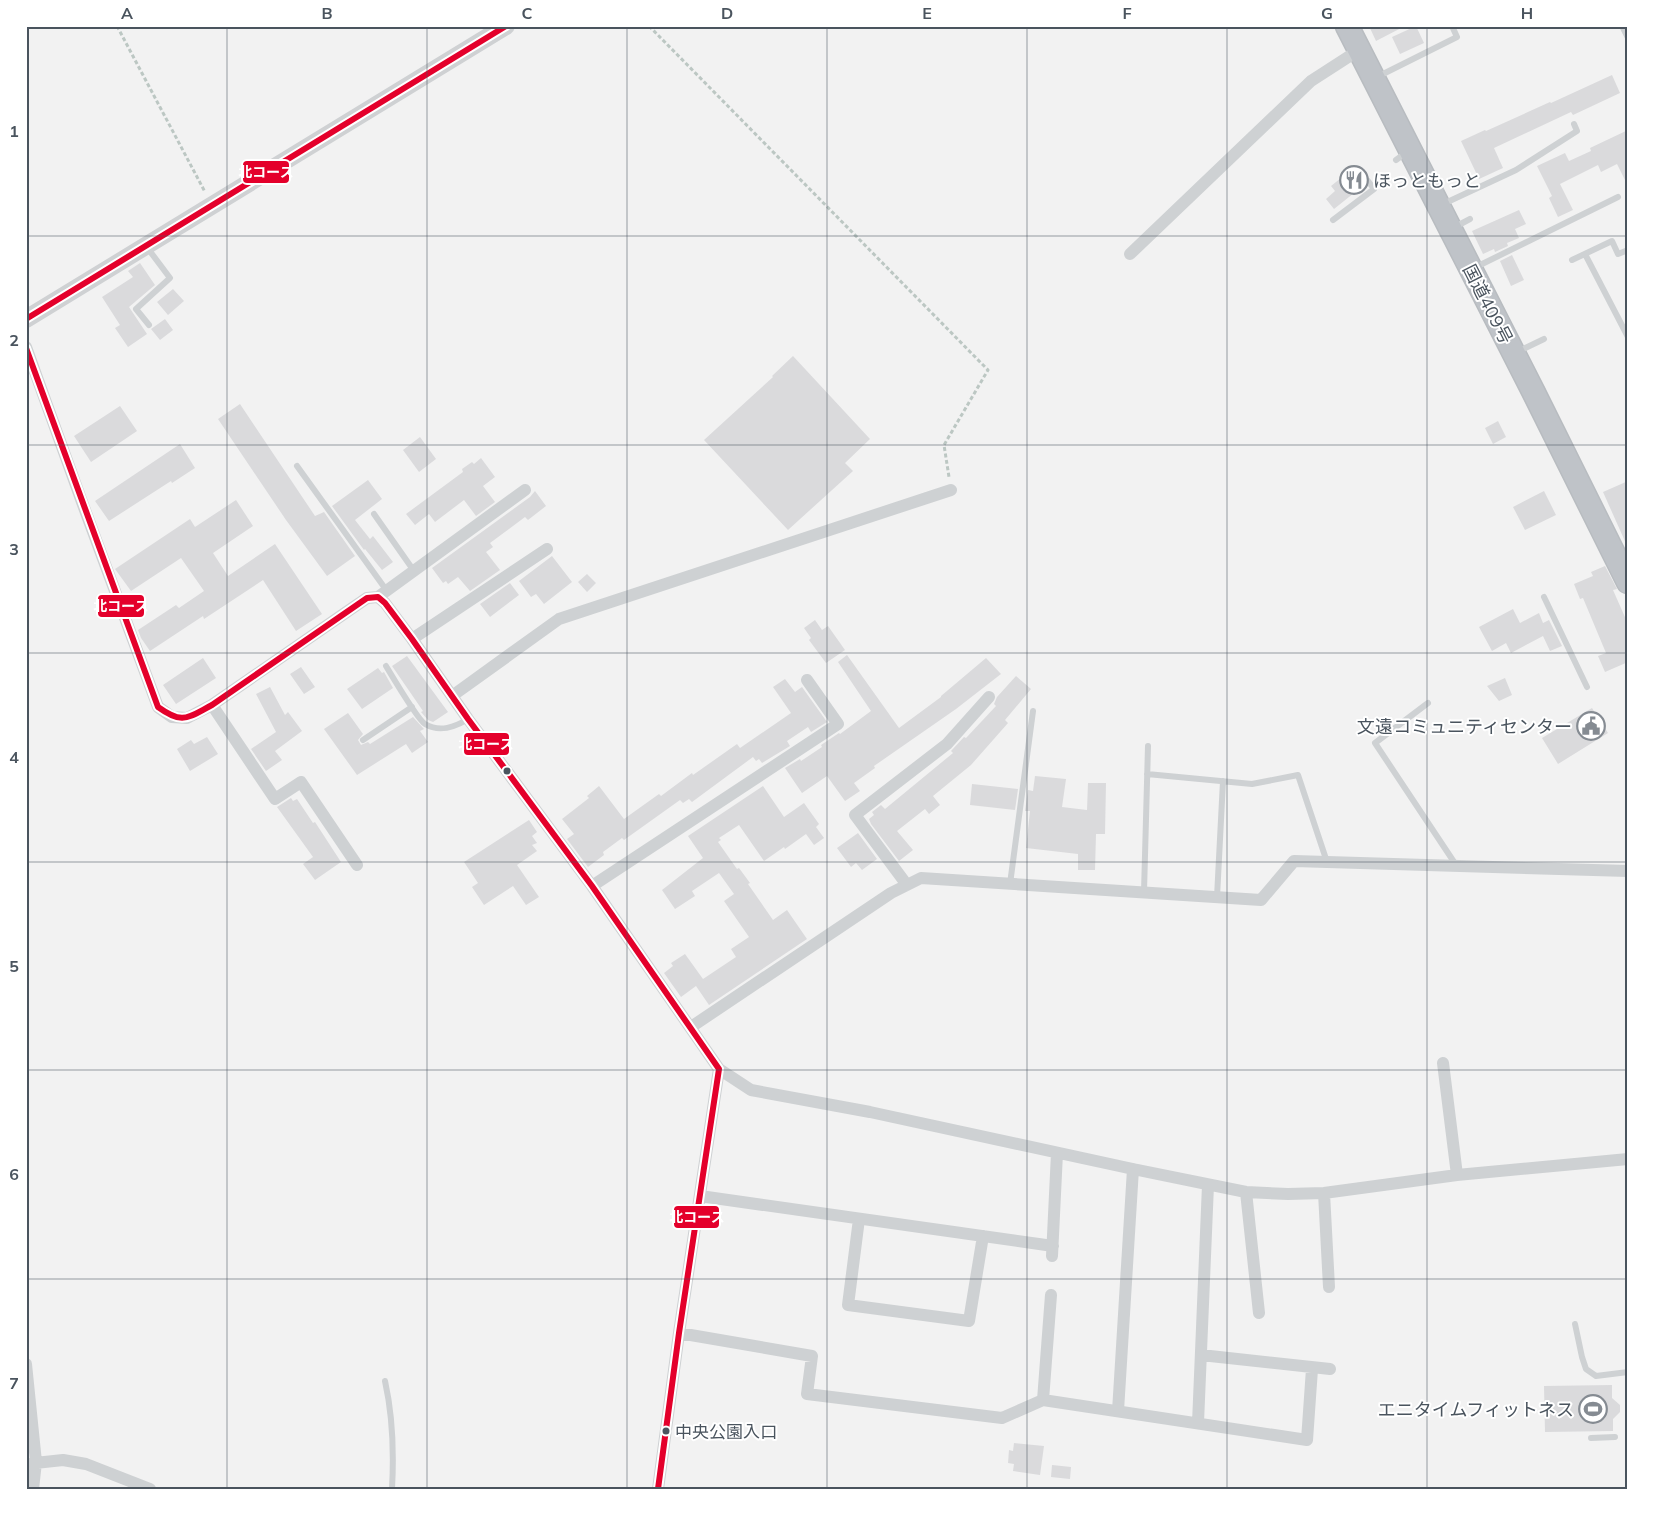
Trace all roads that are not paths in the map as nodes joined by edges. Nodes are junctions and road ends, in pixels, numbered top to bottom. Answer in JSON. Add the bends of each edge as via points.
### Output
{"nodes":[{"id":1,"x":506,"y":26,"type":"edge"},
{"id":2,"x":1347,"y":26,"type":"edge"},
{"id":3,"x":1452,"y":26,"type":"edge"},
{"id":4,"x":1622,"y":26,"type":"edge"},
{"id":5,"x":1628,"y":38,"type":"edge"},
{"id":6,"x":1359,"y":50,"type":"junction"},
{"id":7,"x":1374,"y":79,"type":"junction"},
{"id":8,"x":1574,"y":124,"type":"dead end"},
{"id":9,"x":1368,"y":181,"type":"dead end"},
{"id":10,"x":1618,"y":197,"type":"dead end"},
{"id":11,"x":1438,"y":206,"type":"junction"},
{"id":12,"x":1470,"y":219,"type":"dead end"},
{"id":13,"x":1333,"y":220,"type":"dead end"},
{"id":14,"x":1450,"y":230,"type":"junction"},
{"id":15,"x":146,"y":246,"type":"junction"},
{"id":16,"x":1628,"y":250,"type":"edge"},
{"id":17,"x":1130,"y":254,"type":"dead end"},
{"id":18,"x":1585,"y":254,"type":"junction"},
{"id":19,"x":1572,"y":260,"type":"dead end"},
{"id":20,"x":1471,"y":269,"type":"junction"},
{"id":21,"x":29,"y":315,"type":"edge"},
{"id":22,"x":149,"y":325,"type":"dead end"},
{"id":23,"x":1628,"y":337,"type":"edge"},
{"id":24,"x":1544,"y":339,"type":"dead end"},
{"id":25,"x":26,"y":347,"type":"edge"},
{"id":26,"x":1514,"y":354,"type":"junction"},
{"id":27,"x":297,"y":466,"type":"dead end"},
{"id":28,"x":525,"y":490,"type":"dead end"},
{"id":29,"x":951,"y":490,"type":"road end"},
{"id":30,"x":374,"y":514,"type":"dead end"},
{"id":31,"x":546,"y":549,"type":"dead end"},
{"id":32,"x":414,"y":571,"type":"junction"},
{"id":33,"x":1628,"y":582,"type":"edge"},
{"id":34,"x":383,"y":594,"type":"junction"},
{"id":35,"x":1544,"y":597,"type":"dead end"},
{"id":36,"x":412,"y":639,"type":"junction"},
{"id":37,"x":386,"y":666,"type":"dead end"},
{"id":38,"x":807,"y":680,"type":"dead end"},
{"id":39,"x":1587,"y":687,"type":"dead end"},
{"id":40,"x":452,"y":696,"type":"junction"},
{"id":41,"x":989,"y":697,"type":"dead end"},
{"id":42,"x":1428,"y":703,"type":"dead end"},
{"id":43,"x":212,"y":705,"type":"junction"},
{"id":44,"x":412,"y":707,"type":"junction"},
{"id":45,"x":1033,"y":711,"type":"dead end"},
{"id":46,"x":468,"y":719,"type":"junction"},
{"id":47,"x":363,"y":740,"type":"dead end"},
{"id":48,"x":1148,"y":746,"type":"dead end"},
{"id":49,"x":1147,"y":774,"type":"junction"},
{"id":50,"x":1223,"y":781,"type":"junction"},
{"id":51,"x":1327,"y":862,"type":"junction"},
{"id":52,"x":357,"y":865,"type":"dead end"},
{"id":53,"x":1457,"y":866,"type":"junction"},
{"id":54,"x":1628,"y":871,"type":"edge"},
{"id":55,"x":1010,"y":884,"type":"junction"},
{"id":56,"x":907,"y":885,"type":"junction"},
{"id":57,"x":592,"y":886,"type":"junction"},
{"id":58,"x":1144,"y":892,"type":"junction"},
{"id":59,"x":1217,"y":897,"type":"junction"},
{"id":60,"x":691,"y":1027,"type":"junction"},
{"id":61,"x":1443,"y":1063,"type":"dead end"},
{"id":62,"x":719,"y":1069,"type":"junction"},
{"id":63,"x":1057,"y":1153,"type":"junction"},
{"id":64,"x":1628,"y":1159,"type":"edge"},
{"id":65,"x":1134,"y":1169,"type":"junction"},
{"id":66,"x":1457,"y":1175,"type":"junction"},
{"id":67,"x":1208,"y":1185,"type":"junction"},
{"id":68,"x":1246,"y":1192,"type":"junction"},
{"id":69,"x":1324,"y":1193,"type":"junction"},
{"id":70,"x":700,"y":1196,"type":"junction"},
{"id":71,"x":859,"y":1219,"type":"junction"},
{"id":72,"x":983,"y":1236,"type":"junction"},
{"id":73,"x":1329,"y":1287,"type":"dead end"},
{"id":74,"x":1051,"y":1295,"type":"dead end"},
{"id":75,"x":1259,"y":1313,"type":"dead end"},
{"id":76,"x":1575,"y":1324,"type":"dead end"},
{"id":77,"x":679,"y":1332,"type":"junction"},
{"id":78,"x":1201,"y":1355,"type":"junction"},
{"id":79,"x":26,"y":1364,"type":"edge"},
{"id":80,"x":1312,"y":1368,"type":"junction"},
{"id":81,"x":1330,"y":1369,"type":"dead end"},
{"id":82,"x":1628,"y":1372,"type":"edge"},
{"id":83,"x":385,"y":1382,"type":"dead end"},
{"id":84,"x":1043,"y":1400,"type":"junction"},
{"id":85,"x":1118,"y":1411,"type":"junction"},
{"id":86,"x":1198,"y":1423,"type":"junction"},
{"id":87,"x":1591,"y":1438,"type":"dead end"},
{"id":88,"x":1615,"y":1438,"type":"dead end"},
{"id":89,"x":31,"y":1463,"type":"edge"},
{"id":90,"x":32,"y":1489,"type":"edge"},
{"id":91,"x":150,"y":1489,"type":"edge"},
{"id":92,"x":392,"y":1489,"type":"edge"},
{"id":93,"x":658,"y":1489,"type":"edge"}],
"edges":[{"from":1,"to":15,"type":"street"},
{"from":2,"to":6,"type":"highway","name":"国道409号"},
{"from":3,"to":7,"type":"lane","via":[[1457,38]]},
{"from":4,"to":5,"type":"lane"},
{"from":6,"to":7,"type":"highway","name":"国道409号"},
{"from":6,"to":17,"type":"street","via":[[1311,81]]},
{"from":7,"to":11,"type":"highway","name":"国道409号","via":[[1390,102],[1405,146],[1429,182]]},
{"from":8,"to":11,"type":"lane","via":[[1577,131],[1516,170]]},
{"from":9,"to":13,"type":"lane","via":[[1374,189]]},
{"from":10,"to":20,"type":"lane"},
{"from":11,"to":14,"type":"highway","name":"国道409号"},
{"from":12,"to":14,"type":"lane"},
{"from":14,"to":20,"type":"highway","name":"国道409号"},
{"from":15,"to":21,"type":"street"},
{"from":15,"to":22,"type":"lane","via":[[170,278],[136,309]]},
{"from":16,"to":18,"type":"lane","via":[[1618,254],[1612,241]]},
{"from":18,"to":19,"type":"lane"},
{"from":18,"to":23,"type":"lane"},
{"from":20,"to":26,"type":"highway","name":"国道409号"},
{"from":24,"to":26,"type":"lane"},
{"from":25,"to":43,"type":"street","via":[[158,707],[172,717],[187,718]]},
{"from":26,"to":33,"type":"highway","name":"国道409号"},
{"from":27,"to":34,"type":"lane"},
{"from":28,"to":32,"type":"street"},
{"from":29,"to":40,"type":"street","via":[[559,619]]},
{"from":30,"to":32,"type":"lane"},
{"from":31,"to":36,"type":"street"},
{"from":32,"to":34,"type":"street"},
{"from":34,"to":36,"type":"street","via":[[385,603]]},
{"from":34,"to":43,"type":"street","via":[[367,598]]},
{"from":35,"to":39,"type":"lane"},
{"from":36,"to":40,"type":"street"},
{"from":37,"to":44,"type":"lane"},
{"from":38,"to":57,"type":"street","via":[[838,724]]},
{"from":40,"to":46,"type":"street"},
{"from":41,"to":56,"type":"street","via":[[947,744],[855,815]]},
{"from":42,"to":53,"type":"lane","via":[[1375,743]]},
{"from":43,"to":52,"type":"street","via":[[275,799],[301,782]]},
{"from":44,"to":46,"type":"lane","via":[[423,724],[435,728],[447,729]]},
{"from":44,"to":47,"type":"lane"},
{"from":45,"to":55,"type":"lane"},
{"from":46,"to":57,"type":"street"},
{"from":48,"to":49,"type":"lane"},
{"from":49,"to":50,"type":"lane"},
{"from":49,"to":58,"type":"lane"},
{"from":50,"to":51,"type":"lane","via":[[1252,784],[1298,775]]},
{"from":50,"to":59,"type":"lane"},
{"from":51,"to":53,"type":"street"},
{"from":51,"to":59,"type":"street","via":[[1294,861],[1261,900]]},
{"from":53,"to":54,"type":"street"},
{"from":55,"to":56,"type":"street","via":[[921,878]]},
{"from":55,"to":58,"type":"street"},
{"from":56,"to":60,"type":"street"},
{"from":57,"to":60,"type":"street"},
{"from":58,"to":59,"type":"street"},
{"from":60,"to":62,"type":"street"},
{"from":61,"to":66,"type":"street"},
{"from":62,"to":63,"type":"street","via":[[751,1090]]},
{"from":62,"to":70,"type":"street"},
{"from":63,"to":65,"type":"street"},
{"from":63,"to":72,"type":"street","via":[[1052,1251]]},
{"from":64,"to":66,"type":"street"},
{"from":65,"to":67,"type":"street"},
{"from":65,"to":85,"type":"street"},
{"from":66,"to":69,"type":"street"},
{"from":67,"to":68,"type":"street"},
{"from":67,"to":78,"type":"street"},
{"from":68,"to":69,"type":"street"},
{"from":68,"to":75,"type":"street"},
{"from":69,"to":73,"type":"street"},
{"from":70,"to":71,"type":"street"},
{"from":70,"to":77,"type":"street"},
{"from":71,"to":72,"type":"street"},
{"from":71,"to":72,"type":"street","via":[[848,1305],[969,1321]]},
{"from":74,"to":84,"type":"street"},
{"from":76,"to":82,"type":"lane","via":[[1586,1369],[1596,1376]]},
{"from":77,"to":84,"type":"street","via":[[812,1356],[806,1394],[1002,1418]]},
{"from":77,"to":93,"type":"street"},
{"from":78,"to":80,"type":"street"},
{"from":78,"to":86,"type":"street"},
{"from":79,"to":89,"type":"street"},
{"from":80,"to":81,"type":"street"},
{"from":80,"to":86,"type":"street","via":[[1307,1440]]},
{"from":83,"to":92,"type":"lane","via":[[391,1407]]},
{"from":84,"to":85,"type":"street"},
{"from":85,"to":86,"type":"street"},
{"from":87,"to":88,"type":"lane"},
{"from":89,"to":90,"type":"street"},
{"from":89,"to":91,"type":"street","via":[[63,1460],[86,1464]]}]}
